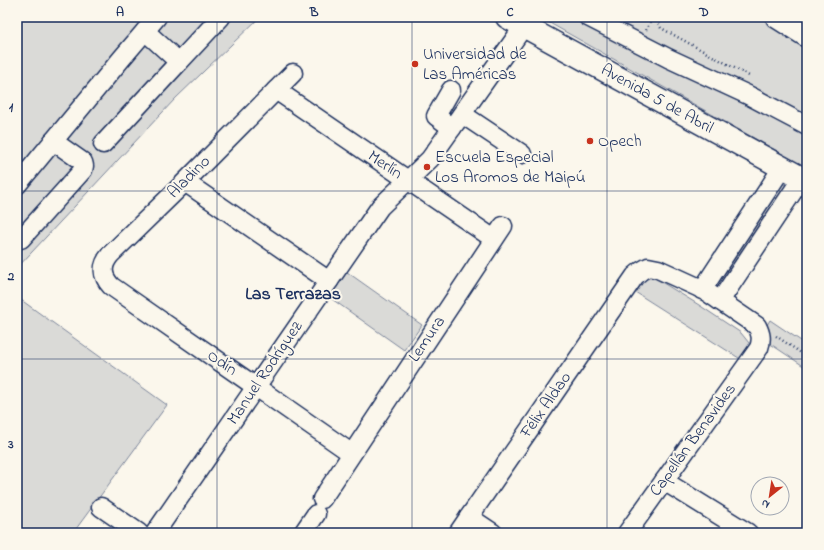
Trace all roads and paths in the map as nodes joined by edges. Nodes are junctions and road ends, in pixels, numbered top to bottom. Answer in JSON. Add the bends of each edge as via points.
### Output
{"nodes":[{"id":1,"x":157,"y":17,"type":"edge"},
{"id":2,"x":221,"y":17,"type":"edge"},
{"id":3,"x":588,"y":17,"type":"edge"},
{"id":4,"x":608,"y":17,"type":"edge"},
{"id":5,"x":654,"y":17,"type":"edge"},
{"id":6,"x":777,"y":17,"type":"edge"},
{"id":7,"x":516,"y":22,"type":"edge"},
{"id":8,"x":145,"y":31,"type":"junction"},
{"id":9,"x":643,"y":36,"type":"junction"},
{"id":10,"x":807,"y":36,"type":"edge"},
{"id":11,"x":179,"y":62,"type":"junction"},
{"id":12,"x":293,"y":73,"type":"dead end"},
{"id":13,"x":751,"y":77,"type":"dead end"},
{"id":14,"x":276,"y":90,"type":"junction"},
{"id":15,"x":451,"y":90,"type":"dead end"},
{"id":16,"x":807,"y":117,"type":"edge"},
{"id":17,"x":457,"y":121,"type":"junction"},
{"id":18,"x":807,"y":126,"type":"edge"},
{"id":19,"x":53,"y":140,"type":"junction"},
{"id":20,"x":103,"y":144,"type":"dead end"},
{"id":21,"x":522,"y":154,"type":"dead end"},
{"id":22,"x":782,"y":168,"type":"junction"},
{"id":23,"x":407,"y":180,"type":"junction"},
{"id":24,"x":805,"y":180,"type":"edge"},
{"id":25,"x":186,"y":182,"type":"junction"},
{"id":26,"x":17,"y":185,"type":"edge"},
{"id":27,"x":499,"y":233,"type":"joint"},
{"id":28,"x":21,"y":239,"type":"dead end"},
{"id":29,"x":329,"y":281,"type":"junction"},
{"id":30,"x":111,"y":286,"type":"joint"},
{"id":31,"x":702,"y":290,"type":"junction"},
{"id":32,"x":720,"y":301,"type":"junction"},
{"id":33,"x":760,"y":341,"type":"junction"},
{"id":34,"x":807,"y":357,"type":"edge"},
{"id":35,"x":256,"y":386,"type":"junction"},
{"id":36,"x":351,"y":453,"type":"junction"},
{"id":37,"x":664,"y":480,"type":"junction"},
{"id":38,"x":101,"y":507,"type":"dead end"},
{"id":39,"x":469,"y":517,"type":"junction"},
{"id":40,"x":139,"y":533,"type":"edge"},
{"id":41,"x":155,"y":533,"type":"edge"},
{"id":42,"x":303,"y":533,"type":"edge"},
{"id":43,"x":458,"y":533,"type":"edge"},
{"id":44,"x":493,"y":533,"type":"edge"},
{"id":45,"x":627,"y":533,"type":"edge"},
{"id":46,"x":748,"y":533,"type":"edge"}],
"edges":[{"from":1,"to":8,"type":"street"},
{"from":2,"to":11,"type":"street"},
{"from":3,"to":18,"type":"street"},
{"from":4,"to":9,"type":"street"},
{"from":5,"to":9,"type":"path"},
{"from":5,"to":13,"type":"path","via":[[660,28]]},
{"from":6,"to":10,"type":"main road"},
{"from":7,"to":17,"type":"street","name":"Manuel Rodríguez"},
{"from":7,"to":22,"type":"main road","name":"Avenida 5 de Abril"},
{"from":8,"to":11,"type":"street"},
{"from":8,"to":19,"type":"street"},
{"from":9,"to":16,"type":"street","via":[[741,80]]},
{"from":11,"to":20,"type":"street"},
{"from":12,"to":14,"type":"street","name":"Aladino"},
{"from":14,"to":23,"type":"street","name":"Merlín"},
{"from":14,"to":25,"type":"street","name":"Aladino"},
{"from":15,"to":17,"type":"street","via":[[436,116]]},
{"from":17,"to":21,"type":"street"},
{"from":17,"to":23,"type":"street","name":"Manuel Rodríguez","via":[[430,159]]},
{"from":19,"to":26,"type":"street"},
{"from":19,"to":28,"type":"street","via":[[83,162],[83,170]]},
{"from":22,"to":24,"type":"main road","name":"Avenida 5 de Abril"},
{"from":22,"to":31,"type":"street"},
{"from":23,"to":27,"type":"street","name":"Merlín"},
{"from":23,"to":29,"type":"street","name":"Manuel Rodríguez","via":[[380,207]]},
{"from":24,"to":32,"type":"street"},
{"from":25,"to":29,"type":"street"},
{"from":25,"to":30,"type":"street","name":"Aladino","via":[[106,260],[104,277]]},
{"from":27,"to":36,"type":"street","name":"Lemura"},
{"from":29,"to":35,"type":"street","name":"Manuel Rodríguez"},
{"from":30,"to":35,"type":"street","name":"Odín"},
{"from":31,"to":32,"type":"street"},
{"from":31,"to":39,"type":"street","name":"Félix Aldao","via":[[658,269],[648,267],[635,276]]},
{"from":32,"to":33,"type":"street","via":[[757,326]]},
{"from":33,"to":34,"type":"path","via":[[774,334]]},
{"from":33,"to":37,"type":"street","name":"Capellán Benavides"},
{"from":35,"to":36,"type":"street","name":"Odín"},
{"from":35,"to":41,"type":"street","name":"Manuel Rodríguez"},
{"from":36,"to":42,"type":"street","name":"Lemura"},
{"from":37,"to":45,"type":"street","name":"Capellán Benavides"},
{"from":37,"to":46,"type":"street"},
{"from":38,"to":40,"type":"street"},
{"from":39,"to":43,"type":"street","name":"Félix Aldao"},
{"from":39,"to":44,"type":"street"}]}
